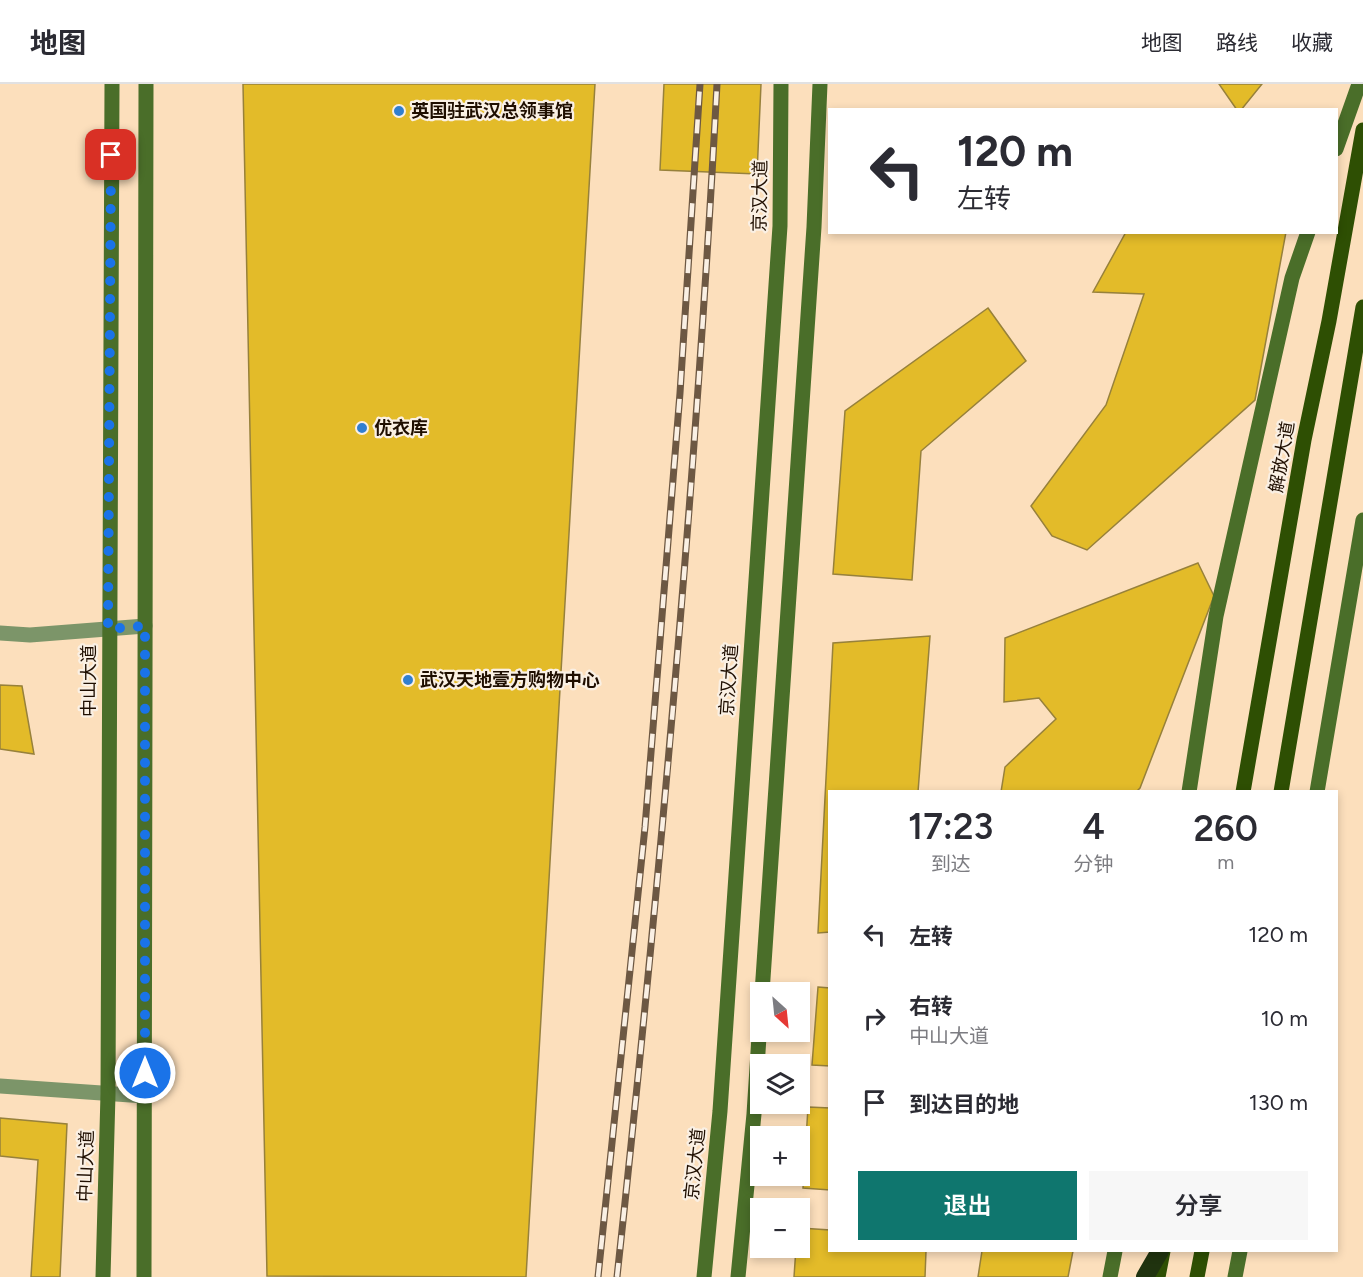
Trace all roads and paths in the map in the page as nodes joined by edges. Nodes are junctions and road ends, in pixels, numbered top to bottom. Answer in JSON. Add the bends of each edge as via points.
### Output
{"nodes":[{"id":1,"x":112,"y":84,"type":"edge"},
{"id":2,"x":146,"y":84,"type":"edge"},
{"id":3,"x":781,"y":84,"type":"edge"},
{"id":4,"x":820,"y":84,"type":"edge"},
{"id":5,"x":1359,"y":84,"type":"edge"},
{"id":6,"x":1363,"y":130,"type":"edge"},
{"id":7,"x":1338,"y":143,"type":"edge"},
{"id":8,"x":1307,"y":234,"type":"edge"},
{"id":9,"x":1363,"y":307,"type":"edge"},
{"id":10,"x":1363,"y":520,"type":"edge"},
{"id":11,"x":145,"y":626,"type":"junction"},
{"id":12,"x":108,"y":629,"type":"junction"},
{"id":13,"x":0,"y":633,"type":"edge"},
{"id":14,"x":1189,"y":790,"type":"edge"},
{"id":15,"x":1243,"y":790,"type":"edge"},
{"id":16,"x":1281,"y":790,"type":"edge"},
{"id":17,"x":1317,"y":790,"type":"edge"},
{"id":18,"x":763,"y":982,"type":"edge"},
{"id":19,"x":759,"y":1042,"type":"edge"},
{"id":20,"x":0,"y":1086,"type":"edge"},
{"id":21,"x":108,"y":1094,"type":"junction"},
{"id":22,"x":145,"y":1096,"type":"junction"},
{"id":23,"x":1115,"y":1252,"type":"edge"},
{"id":24,"x":1161,"y":1252,"type":"edge"},
{"id":25,"x":1162,"y":1252,"type":"edge"},
{"id":26,"x":1202,"y":1252,"type":"edge"},
{"id":27,"x":1240,"y":1252,"type":"edge"},
{"id":28,"x":103,"y":1277,"type":"edge"},
{"id":29,"x":144,"y":1277,"type":"edge"},
{"id":30,"x":704,"y":1277,"type":"edge"},
{"id":31,"x":738,"y":1277,"type":"edge"},
{"id":32,"x":1110,"y":1277,"type":"edge"},
{"id":33,"x":1145,"y":1277,"type":"edge"},
{"id":34,"x":1158,"y":1277,"type":"edge"},
{"id":35,"x":1197,"y":1277,"type":"edge"},
{"id":36,"x":1235,"y":1277,"type":"edge"}],
"edges":[{"from":1,"to":12,"type":"main road","name":"中山大道"},
{"from":2,"to":11,"type":"main road"},
{"from":3,"to":30,"type":"main road","name":"京汉大道","via":[[778,250],[720,1111]]},
{"from":4,"to":18,"type":"main road","via":[[813,251]]},
{"from":5,"to":7,"type":"main road"},
{"from":6,"to":15,"type":"main road","name":"解放大道"},
{"from":8,"to":14,"type":"main road","name":"解放大道","via":[[1292,278],[1216,616]]},
{"from":9,"to":16,"type":"main road"},
{"from":10,"to":17,"type":"main road"},
{"from":11,"to":12,"type":"street"},
{"from":11,"to":22,"type":"main road"},
{"from":12,"to":13,"type":"street","via":[[30,635]]},
{"from":12,"to":21,"type":"main road","name":"中山大道"},
{"from":19,"to":31,"type":"main road"},
{"from":20,"to":21,"type":"street"},
{"from":21,"to":22,"type":"street"},
{"from":21,"to":28,"type":"main road","name":"中山大道"},
{"from":22,"to":29,"type":"main road"},
{"from":23,"to":32,"type":"main road"},
{"from":24,"to":33,"type":"highway"},
{"from":25,"to":34,"type":"main road"},
{"from":26,"to":35,"type":"main road"},
{"from":27,"to":36,"type":"main road"}]}
